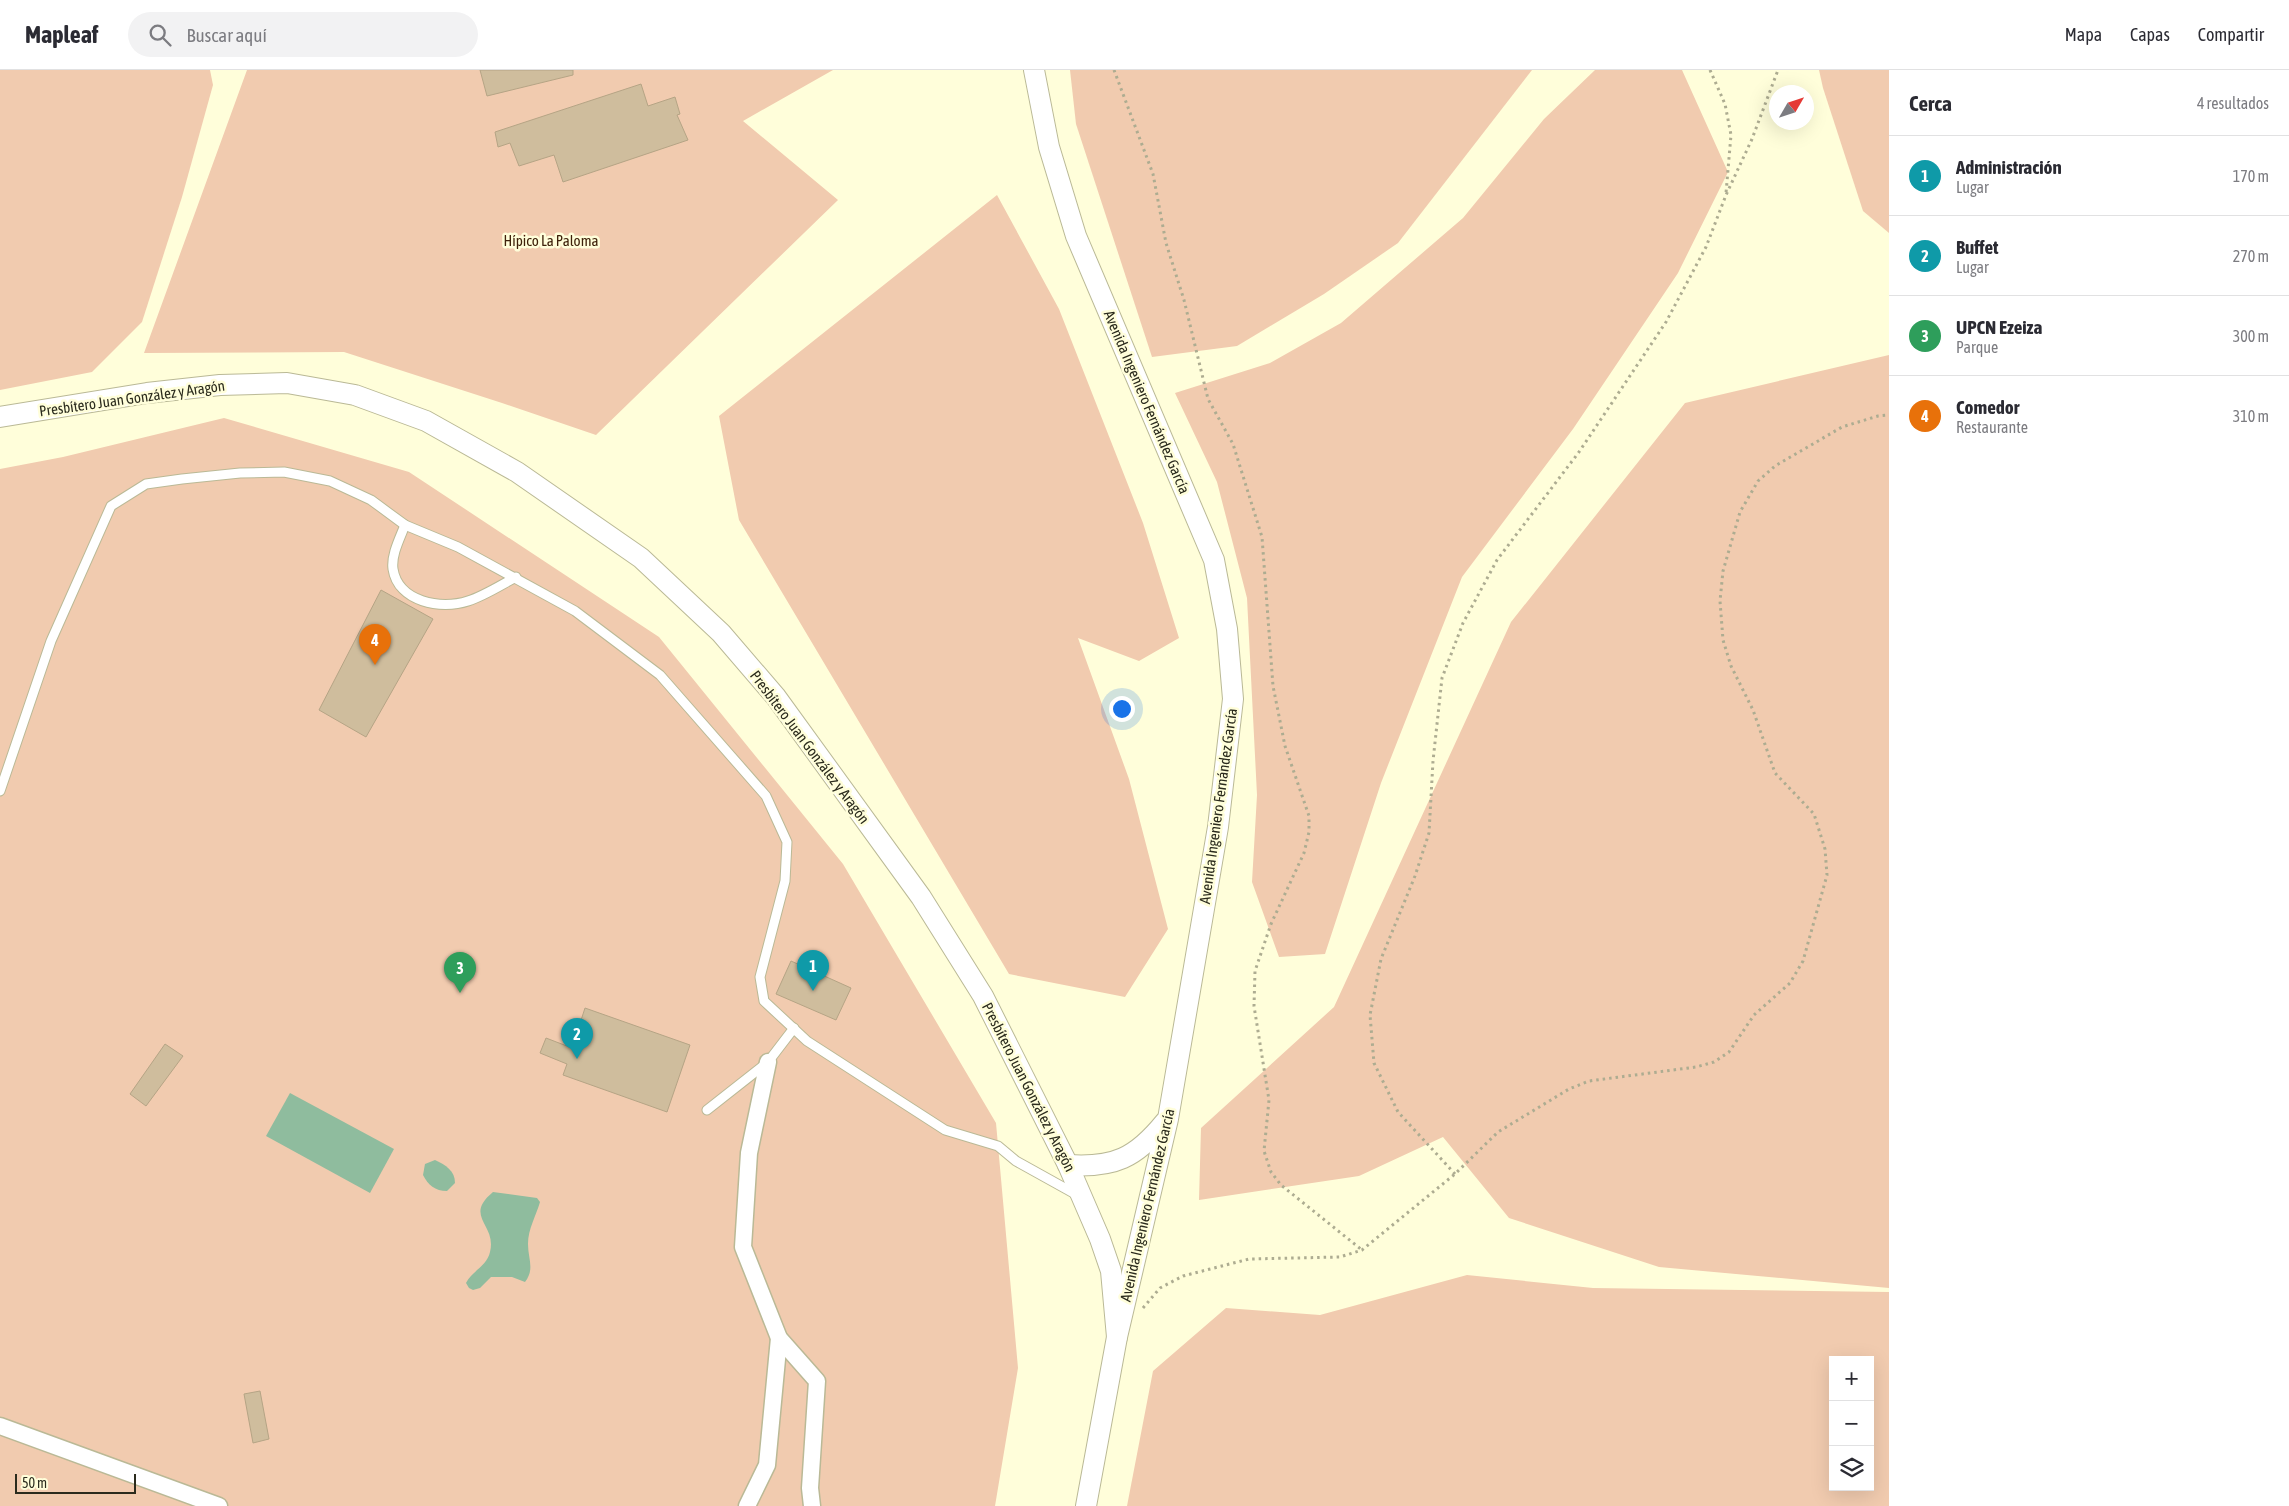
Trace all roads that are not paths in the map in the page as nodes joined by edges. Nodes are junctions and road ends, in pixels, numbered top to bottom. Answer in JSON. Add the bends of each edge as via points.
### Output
{"nodes":[{"id":1,"x":1034,"y":70,"type":"edge"},
{"id":2,"x":0,"y":417,"type":"edge"},
{"id":3,"x":404,"y":525,"type":"junction"},
{"id":4,"x":516,"y":577,"type":"junction"},
{"id":5,"x":0,"y":790,"type":"edge"},
{"id":6,"x":794,"y":1028,"type":"junction"},
{"id":7,"x":768,"y":1062,"type":"junction"},
{"id":8,"x":707,"y":1110,"type":"dead end"},
{"id":9,"x":1168,"y":1119,"type":"junction"},
{"id":10,"x":1068,"y":1165,"type":"junction"},
{"id":11,"x":1083,"y":1198,"type":"junction"},
{"id":12,"x":1117,"y":1337,"type":"junction"},
{"id":13,"x":779,"y":1338,"type":"junction"},
{"id":14,"x":0,"y":1426,"type":"edge"},
{"id":15,"x":219,"y":1506,"type":"edge"},
{"id":16,"x":747,"y":1506,"type":"edge"},
{"id":17,"x":812,"y":1506,"type":"edge"},
{"id":18,"x":1086,"y":1506,"type":"edge"}],
"edges":[{"from":1,"to":9,"type":"street","name":"Avenida Ingeniero Fernández García","via":[[1049,147],[1076,236],[1214,560],[1227,628],[1233,699],[1218,827]]},
{"from":2,"to":10,"type":"street","name":"Presbítero Juan González y Aragón","via":[[147,393],[220,385],[286,384],[355,394],[426,421],[517,472],[641,558],[721,633],[776,697],[921,897],[983,996]]},
{"from":3,"to":4,"type":"lane","via":[[458,547]]},
{"from":3,"to":4,"type":"lane","via":[[393,567],[396,580],[407,594],[435,605],[467,602]]},
{"from":3,"to":5,"type":"lane","via":[[371,500],[330,481],[284,472],[240,473],[146,484],[111,506],[51,641]]},
{"from":4,"to":6,"type":"lane","via":[[575,611],[660,675],[766,796],[787,842],[786,881],[760,977],[764,1001]]},
{"from":6,"to":7,"type":"lane"},
{"from":6,"to":11,"type":"lane","via":[[807,1041],[945,1130],[998,1146],[1016,1161]]},
{"from":7,"to":8,"type":"lane"},
{"from":7,"to":13,"type":"street","via":[[749,1153],[743,1247]]},
{"from":9,"to":10,"type":"street","via":[[1149,1142],[1123,1159],[1094,1167]]},
{"from":9,"to":12,"type":"street","name":"Avenida Ingeniero Fernández García"},
{"from":10,"to":11,"type":"street","name":"Presbítero Juan González y Aragón"},
{"from":11,"to":12,"type":"street","name":"Presbítero Juan González y Aragón","via":[[1111,1271]]},
{"from":12,"to":18,"type":"street","name":"Avenida Ingeniero Fernández García"},
{"from":13,"to":16,"type":"street","via":[[767,1465]]},
{"from":13,"to":17,"type":"street","via":[[817,1381],[810,1488]]},
{"from":14,"to":15,"type":"street"}]}
